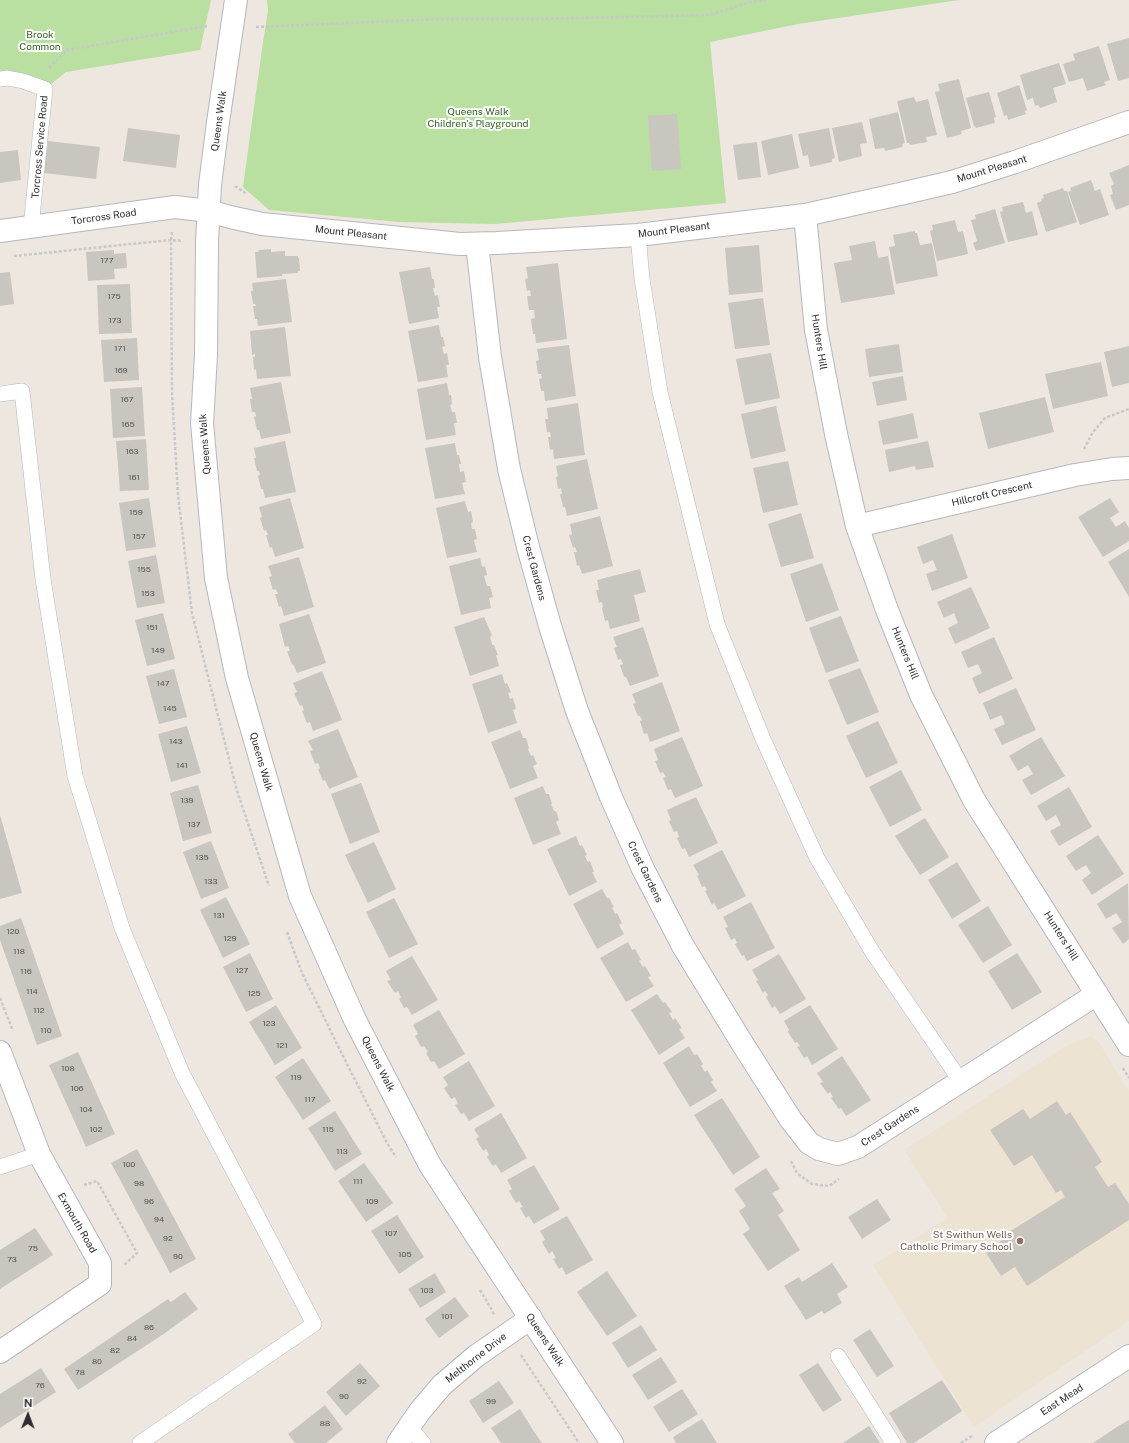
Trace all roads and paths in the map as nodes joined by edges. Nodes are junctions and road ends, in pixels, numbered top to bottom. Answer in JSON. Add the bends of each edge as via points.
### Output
{"nodes":[{"id":1,"x":236,"y":0,"type":"edge"},
{"id":2,"x":766,"y":0,"type":"edge"},
{"id":3,"x":212,"y":25,"type":"dead end"},
{"id":4,"x":256,"y":27,"type":"dead end"},
{"id":5,"x":0,"y":79,"type":"edge"},
{"id":6,"x":45,"y":89,"type":"junction"},
{"id":7,"x":1129,"y":122,"type":"edge"},
{"id":8,"x":232,"y":184,"type":"dead end"},
{"id":9,"x":251,"y":197,"type":"dead end"},
{"id":10,"x":209,"y":211,"type":"junction"},
{"id":11,"x":804,"y":215,"type":"junction"},
{"id":12,"x":31,"y":227,"type":"junction"},
{"id":13,"x":0,"y":231,"type":"edge"},
{"id":14,"x":638,"y":235,"type":"junction"},
{"id":15,"x":171,"y":240,"type":"dead end"},
{"id":16,"x":207,"y":242,"type":"junction"},
{"id":17,"x":477,"y":244,"type":"junction"},
{"id":18,"x":0,"y":394,"type":"edge"},
{"id":19,"x":1129,"y":468,"type":"edge"},
{"id":20,"x":856,"y":526,"type":"junction"},
{"id":21,"x":1097,"y":994,"type":"junction"},
{"id":22,"x":1129,"y":1045,"type":"edge"},
{"id":23,"x":0,"y":1052,"type":"edge"},
{"id":24,"x":1121,"y":1065,"type":"dead end"},
{"id":25,"x":1129,"y":1078,"type":"edge"},
{"id":26,"x":960,"y":1080,"type":"junction"},
{"id":27,"x":39,"y":1154,"type":"junction"},
{"id":28,"x":789,"y":1156,"type":"dead end"},
{"id":29,"x":0,"y":1167,"type":"edge"},
{"id":30,"x":842,"y":1178,"type":"dead end"},
{"id":31,"x":80,"y":1186,"type":"dead end"},
{"id":32,"x":122,"y":1267,"type":"dead end"},
{"id":33,"x":531,"y":1318,"type":"junction"},
{"id":34,"x":0,"y":1352,"type":"edge"},
{"id":35,"x":838,"y":1356,"type":"dead end"},
{"id":36,"x":1129,"y":1356,"type":"edge"},
{"id":37,"x":410,"y":1438,"type":"edge"},
{"id":38,"x":140,"y":1443,"type":"edge"},
{"id":39,"x":612,"y":1443,"type":"edge"},
{"id":40,"x":893,"y":1443,"type":"edge"},
{"id":41,"x":996,"y":1443,"type":"edge"}],
"edges":[{"from":1,"to":10,"type":"street","name":"Queens Walk","via":[[218,122]]},
{"from":2,"to":4,"type":"path","via":[[747,2],[709,15],[442,20]]},
{"from":3,"to":6,"type":"path","via":[[68,50],[48,68]]},
{"from":5,"to":6,"type":"lane","name":"Torcross Service Road","via":[[23,81]]},
{"from":6,"to":12,"type":"lane","name":"Torcross Service Road"},
{"from":7,"to":11,"type":"street","name":"Mount Pleasant","via":[[952,182]]},
{"from":8,"to":9,"type":"path"},
{"from":10,"to":12,"type":"street","name":"Torcross Road","via":[[175,207]]},
{"from":10,"to":16,"type":"street","name":"Queens Walk"},
{"from":10,"to":17,"type":"street","name":"Mount Pleasant","via":[[262,224]]},
{"from":11,"to":14,"type":"street","name":"Mount Pleasant"},
{"from":11,"to":20,"type":"street","name":"Hunters Hill","via":[[816,330]]},
{"from":12,"to":13,"type":"street","name":"Torcross Road"},
{"from":14,"to":17,"type":"street","name":"Mount Pleasant"},
{"from":14,"to":26,"type":"lane","via":[[642,279],[660,392],[717,624],[763,739],[817,858],[873,953]]},
{"from":15,"to":16,"type":"path"},
{"from":16,"to":33,"type":"street","name":"Queens Walk","via":[[206,355],[202,423],[216,578],[237,678],[300,896],[355,1020],[430,1165]]},
{"from":17,"to":26,"type":"street","name":"Crest Gardens","via":[[490,357],[509,469],[550,626],[577,712],[611,797],[643,869],[683,946],[791,1120],[809,1143],[819,1149],[838,1154],[858,1147]]},
{"from":18,"to":38,"type":"lane","via":[[22,391],[43,579],[75,776],[122,928],[182,1073],[314,1324]]},
{"from":19,"to":20,"type":"street","name":"Hillcroft Crescent","via":[[1112,468],[1075,475]]},
{"from":20,"to":21,"type":"street","name":"Hunters Hill","via":[[921,695],[971,793]]},
{"from":21,"to":22,"type":"street","name":"Hunters Hill"},
{"from":21,"to":26,"type":"street","name":"Crest Gardens"},
{"from":23,"to":27,"type":"street","name":"Exmouth Road"},
{"from":24,"to":25,"type":"path"},
{"from":27,"to":29,"type":"lane"},
{"from":27,"to":34,"type":"street","name":"Exmouth Road","via":[[100,1263],[100,1284]]},
{"from":28,"to":30,"type":"path","via":[[797,1173],[812,1184],[829,1186]]},
{"from":31,"to":32,"type":"path","via":[[97,1182],[137,1253]]},
{"from":33,"to":37,"type":"street","name":"Melthorne Drive","via":[[476,1356],[442,1385]]},
{"from":33,"to":39,"type":"street","name":"Queens Walk"},
{"from":35,"to":40,"type":"lane"},
{"from":36,"to":41,"type":"street","name":"East Mead"}]}
